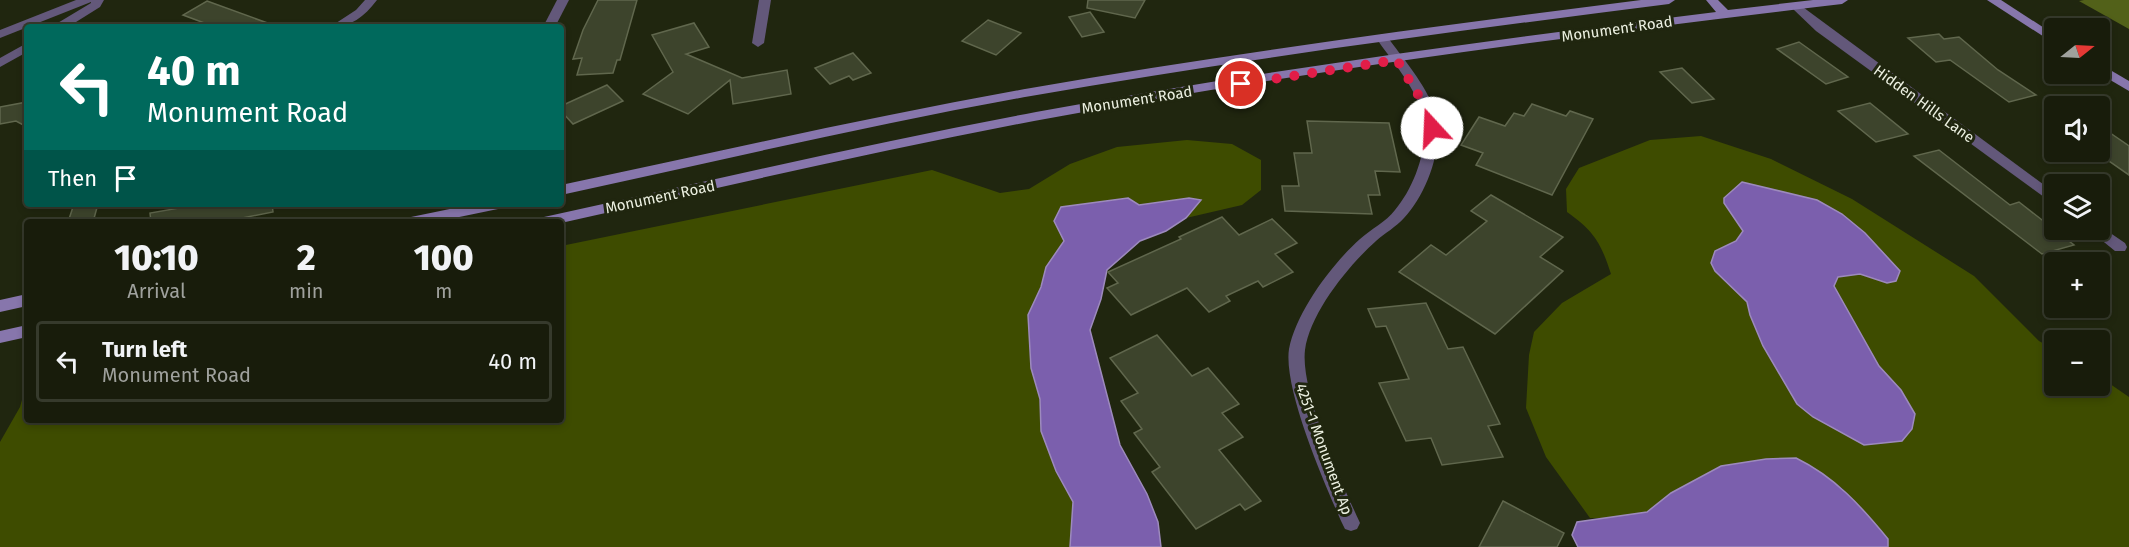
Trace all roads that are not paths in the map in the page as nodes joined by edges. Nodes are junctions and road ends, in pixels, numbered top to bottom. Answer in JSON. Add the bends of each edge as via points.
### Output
{"nodes":[{"id":1,"x":87,"y":0,"type":"edge"},
{"id":2,"x":98,"y":0,"type":"edge"},
{"id":3,"x":371,"y":0,"type":"edge"},
{"id":4,"x":563,"y":0,"type":"edge"},
{"id":5,"x":765,"y":0,"type":"edge"},
{"id":6,"x":1669,"y":0,"type":"edge"},
{"id":7,"x":1712,"y":0,"type":"edge"},
{"id":8,"x":1842,"y":0,"type":"edge"},
{"id":9,"x":1993,"y":0,"type":"edge"},
{"id":10,"x":1794,"y":3,"type":"edge"},
{"id":11,"x":1602,"y":8,"type":"junction"},
{"id":12,"x":1726,"y":15,"type":"junction"},
{"id":13,"x":26,"y":24,"type":"edge"},
{"id":14,"x":65,"y":24,"type":"edge"},
{"id":15,"x":341,"y":24,"type":"edge"},
{"id":16,"x":551,"y":24,"type":"edge"},
{"id":17,"x":24,"y":25,"type":"edge"},
{"id":18,"x":1620,"y":29,"type":"junction"},
{"id":19,"x":2044,"y":33,"type":"edge"},
{"id":20,"x":0,"y":34,"type":"edge"},
{"id":21,"x":1382,"y":38,"type":"junction"},
{"id":22,"x":758,"y":43,"type":"dead end"},
{"id":23,"x":24,"y":48,"type":"edge"},
{"id":24,"x":3,"y":59,"type":"edge"},
{"id":25,"x":1397,"y":60,"type":"junction"},
{"id":26,"x":2110,"y":75,"type":"edge"},
{"id":27,"x":2129,"y":87,"type":"edge"},
{"id":28,"x":564,"y":189,"type":"edge"},
{"id":29,"x":2044,"y":192,"type":"edge"},
{"id":30,"x":484,"y":207,"type":"edge"},
{"id":31,"x":426,"y":219,"type":"edge"},
{"id":32,"x":558,"y":219,"type":"edge"},
{"id":33,"x":2110,"y":240,"type":"edge"},
{"id":34,"x":2120,"y":247,"type":"dead end"},
{"id":35,"x":24,"y":301,"type":"edge"},
{"id":36,"x":0,"y":306,"type":"edge"},
{"id":37,"x":24,"y":332,"type":"edge"},
{"id":38,"x":0,"y":336,"type":"edge"},
{"id":39,"x":1351,"y":523,"type":"dead end"}],
"edges":[{"from":1,"to":13,"type":"street"},
{"from":2,"to":14,"type":"street"},
{"from":3,"to":15,"type":"street","via":[[360,13]]},
{"from":4,"to":16,"type":"street"},
{"from":5,"to":22,"type":"street"},
{"from":6,"to":11,"type":"street","name":"Monument Road"},
{"from":7,"to":12,"type":"street"},
{"from":8,"to":10,"type":"street","name":"Monument Road"},
{"from":9,"to":19,"type":"street"},
{"from":10,"to":12,"type":"street","name":"Monument Road"},
{"from":10,"to":29,"type":"street","name":"Hidden Hills Lane","via":[[1820,28]]},
{"from":11,"to":18,"type":"street"},
{"from":11,"to":21,"type":"street","name":"Monument Road"},
{"from":12,"to":18,"type":"street","name":"Monument Road"},
{"from":17,"to":20,"type":"street"},
{"from":18,"to":25,"type":"street","name":"Monument Road"},
{"from":21,"to":25,"type":"street","name":"4251-1 Monument Ap"},
{"from":21,"to":28,"type":"street","name":"Monument Road","via":[[988,101]]},
{"from":23,"to":24,"type":"street"},
{"from":25,"to":32,"type":"street","name":"Monument Road","via":[[1052,114]]},
{"from":25,"to":39,"type":"street","name":"4251-1 Monument Ap","via":[[1428,111],[1431,145],[1401,213],[1360,248],[1312,308],[1297,352],[1296,373],[1302,393]]},
{"from":26,"to":27,"type":"street"},
{"from":30,"to":31,"type":"street"},
{"from":33,"to":34,"type":"street"},
{"from":35,"to":36,"type":"street"},
{"from":37,"to":38,"type":"street"}]}
